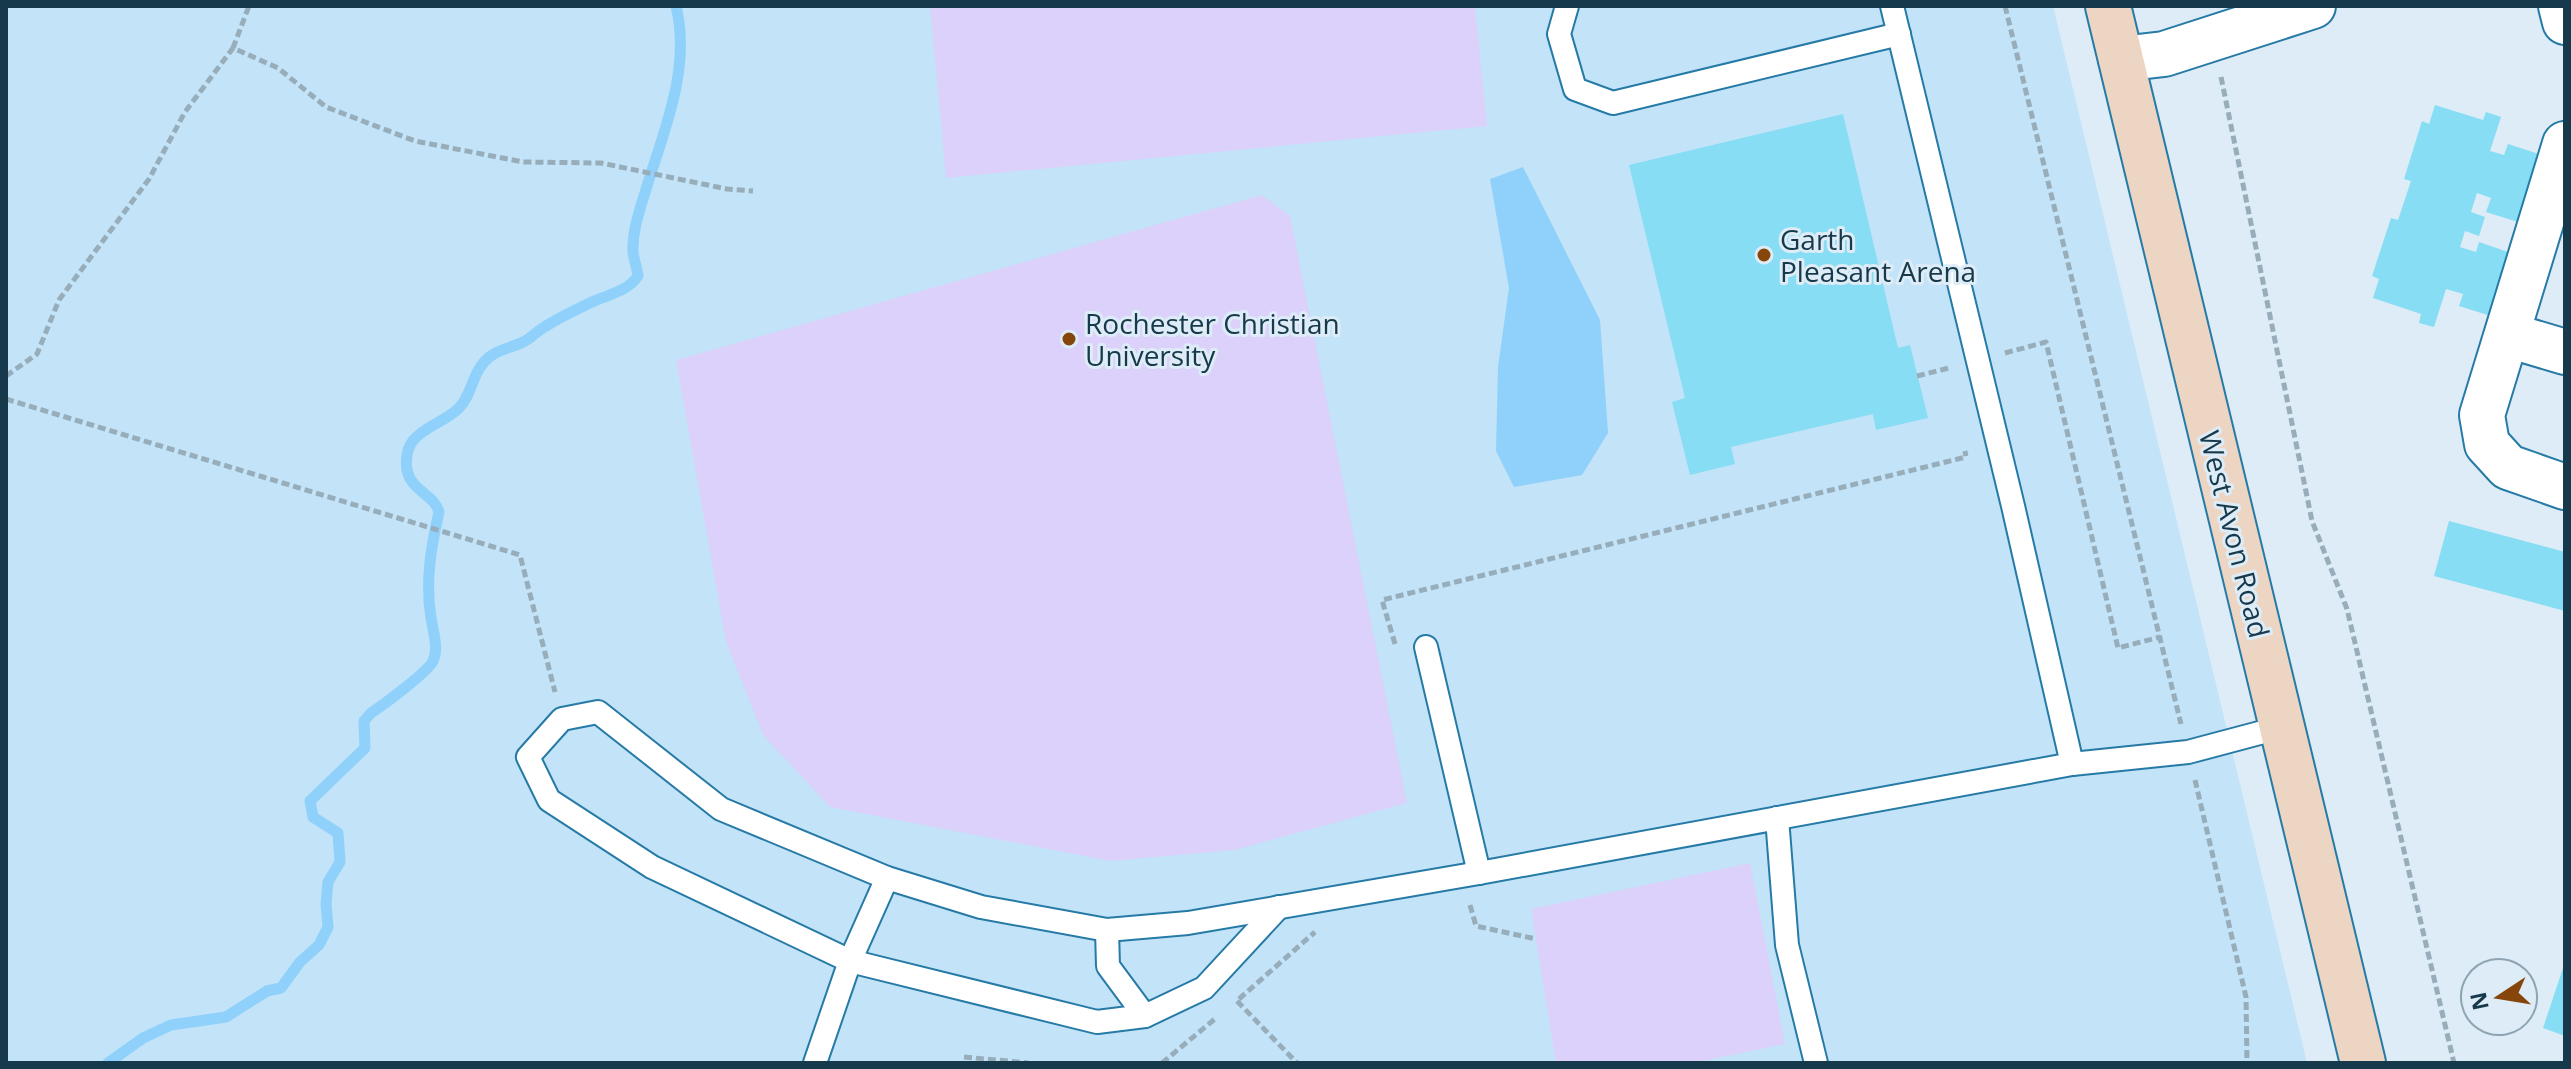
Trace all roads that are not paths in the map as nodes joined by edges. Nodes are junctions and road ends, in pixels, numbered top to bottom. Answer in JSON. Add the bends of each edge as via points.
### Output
{"nodes":[{"id":1,"x":1567,"y":6,"type":"edge"},
{"id":2,"x":1892,"y":6,"type":"edge"},
{"id":3,"x":2108,"y":6,"type":"edge"},
{"id":4,"x":2313,"y":6,"type":"edge"},
{"id":5,"x":2561,"y":6,"type":"edge"},
{"id":6,"x":2565,"y":22,"type":"edge"},
{"id":7,"x":1899,"y":34,"type":"junction"},
{"id":8,"x":2121,"y":59,"type":"junction"},
{"id":9,"x":2565,"y":144,"type":"edge"},
{"id":10,"x":2508,"y":335,"type":"junction"},
{"id":11,"x":2565,"y":352,"type":"edge"},
{"id":12,"x":2565,"y":487,"type":"edge"},
{"id":13,"x":1426,"y":647,"type":"dead end"},
{"id":14,"x":2282,"y":727,"type":"junction"},
{"id":15,"x":2072,"y":764,"type":"junction"},
{"id":16,"x":1777,"y":818,"type":"junction"},
{"id":17,"x":1479,"y":873,"type":"junction"},
{"id":18,"x":887,"y":878,"type":"junction"},
{"id":19,"x":1279,"y":907,"type":"junction"},
{"id":20,"x":1107,"y":930,"type":"junction"},
{"id":21,"x":850,"y":961,"type":"junction"},
{"id":22,"x":1145,"y":1016,"type":"junction"},
{"id":23,"x":815,"y":1063,"type":"edge"},
{"id":24,"x":1816,"y":1063,"type":"edge"},
{"id":25,"x":2363,"y":1063,"type":"edge"}],
"edges":[{"from":1,"to":7,"type":"lane","via":[[1559,34],[1575,89],[1613,103]]},
{"from":2,"to":7,"type":"lane"},
{"from":3,"to":8,"type":"main road","name":"West Avon Road"},
{"from":4,"to":8,"type":"street","via":[[2164,54]]},
{"from":5,"to":6,"type":"street"},
{"from":7,"to":15,"type":"lane"},
{"from":8,"to":14,"type":"main road","name":"West Avon Road"},
{"from":9,"to":10,"type":"street"},
{"from":10,"to":11,"type":"street"},
{"from":10,"to":12,"type":"street","via":[[2482,415],[2487,444],[2508,467]]},
{"from":13,"to":17,"type":"lane"},
{"from":14,"to":15,"type":"lane","via":[[2188,752]]},
{"from":14,"to":25,"type":"main road","name":"West Avon Road"},
{"from":15,"to":16,"type":"lane"},
{"from":16,"to":17,"type":"lane"},
{"from":16,"to":24,"type":"lane","via":[[1787,945]]},
{"from":17,"to":19,"type":"lane"},
{"from":18,"to":20,"type":"lane","via":[[981,907]]},
{"from":18,"to":21,"type":"lane"},
{"from":18,"to":21,"type":"lane","via":[[721,809],[598,712],[562,719],[528,757],[549,800],[652,867]]},
{"from":19,"to":20,"type":"lane"},
{"from":19,"to":22,"type":"lane","via":[[1204,988]]},
{"from":20,"to":22,"type":"lane","via":[[1108,966]]},
{"from":21,"to":22,"type":"lane","via":[[1097,1022]]},
{"from":21,"to":23,"type":"lane"}]}
